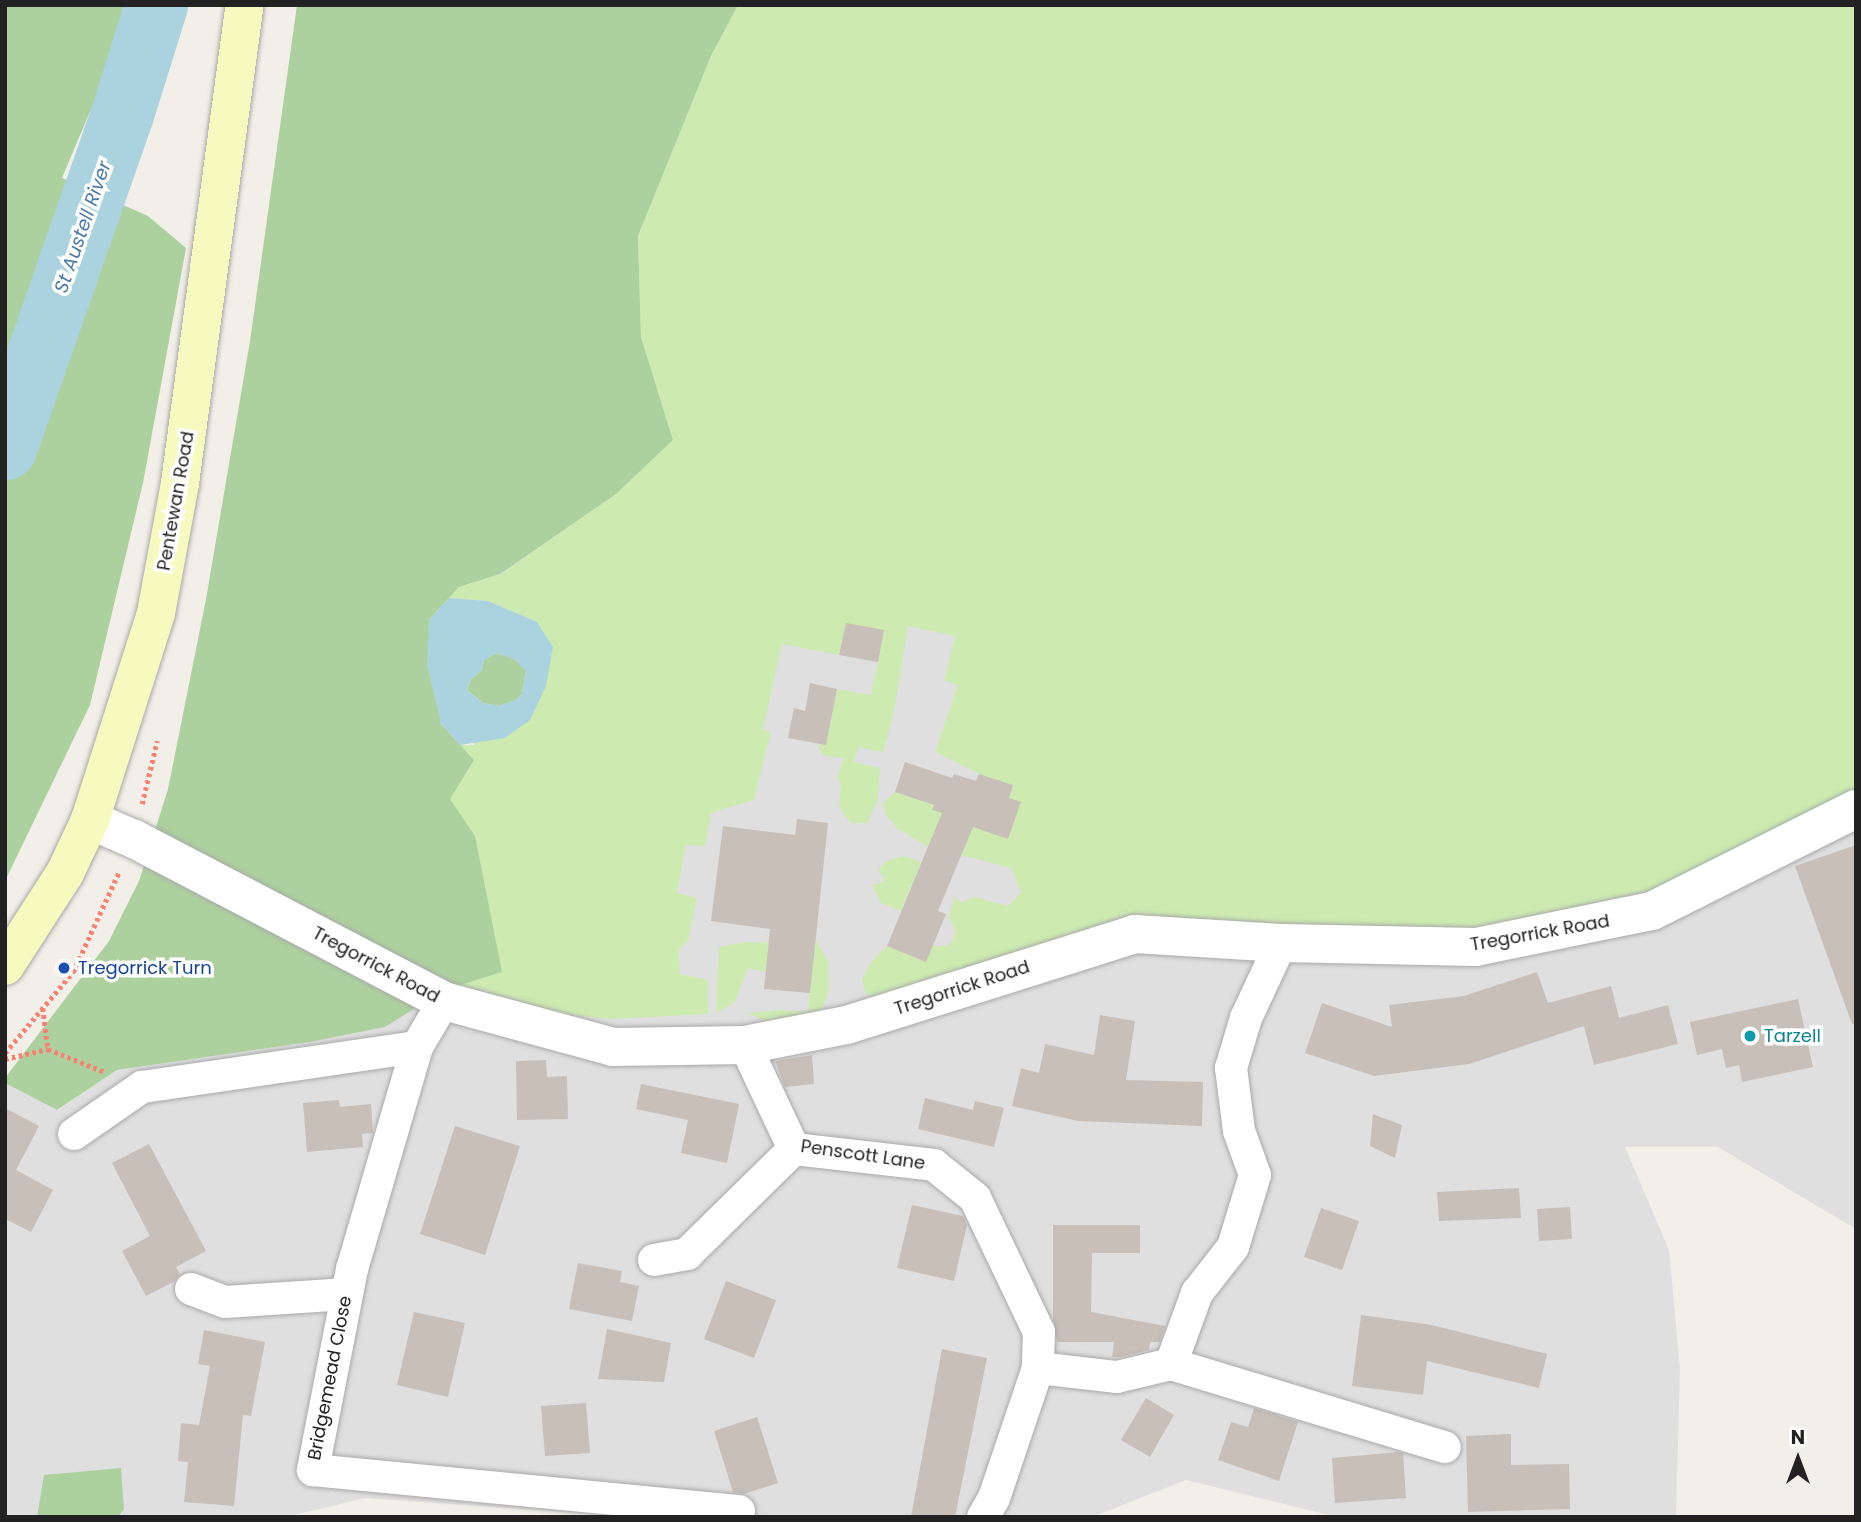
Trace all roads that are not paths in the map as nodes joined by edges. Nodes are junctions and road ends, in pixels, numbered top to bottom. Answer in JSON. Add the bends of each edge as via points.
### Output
{"nodes":[{"id":1,"x":245,"y":5,"type":"edge"},
{"id":2,"x":1856,"y":809,"type":"edge"},
{"id":3,"x":90,"y":820,"type":"junction"},
{"id":4,"x":1281,"y":943,"type":"junction"},
{"id":5,"x":5,"y":966,"type":"edge"},
{"id":6,"x":444,"y":1001,"type":"junction"},
{"id":7,"x":745,"y":1045,"type":"junction"},
{"id":8,"x":417,"y":1047,"type":"junction"},
{"id":9,"x":74,"y":1135,"type":"dead end"},
{"id":10,"x":794,"y":1149,"type":"junction"},
{"id":11,"x":653,"y":1260,"type":"dead end"},
{"id":12,"x":191,"y":1289,"type":"dead end"},
{"id":13,"x":347,"y":1294,"type":"junction"},
{"id":14,"x":1171,"y":1364,"type":"junction"},
{"id":15,"x":1038,"y":1368,"type":"junction"},
{"id":16,"x":1445,"y":1447,"type":"dead end"},
{"id":17,"x":739,"y":1511,"type":"dead end"},
{"id":18,"x":983,"y":1517,"type":"edge"}],
"edges":[{"from":1,"to":3,"type":"main road","name":"Pentewan Road","via":[[184,456],[156,613]]},
{"from":2,"to":4,"type":"street","name":"Tregorrick Road","via":[[1652,911],[1476,947]]},
{"from":3,"to":5,"type":"main road","name":"Pentewan Road","via":[[65,873]]},
{"from":3,"to":6,"type":"street","name":"Tregorrick Road"},
{"from":4,"to":7,"type":"street","name":"Tregorrick Road","via":[[1135,934],[847,1025]]},
{"from":4,"to":14,"type":"street","via":[[1246,1018],[1231,1068],[1239,1131],[1255,1175],[1233,1247],[1197,1293]]},
{"from":6,"to":7,"type":"street","name":"Tregorrick Road","via":[[613,1047]]},
{"from":6,"to":8,"type":"street","name":"Bridgemead Close"},
{"from":7,"to":10,"type":"street","name":"Penscott Lane"},
{"from":8,"to":9,"type":"street","via":[[142,1087]]},
{"from":8,"to":13,"type":"street","name":"Bridgemead Close"},
{"from":10,"to":11,"type":"street","via":[[687,1254]]},
{"from":10,"to":15,"type":"street","name":"Penscott Lane","via":[[934,1165],[975,1198],[1039,1332]]},
{"from":12,"to":13,"type":"street","via":[[225,1301]]},
{"from":13,"to":17,"type":"street","name":"Bridgemead Close","via":[[313,1470]]},
{"from":14,"to":15,"type":"street","via":[[1117,1377]]},
{"from":14,"to":16,"type":"street"},
{"from":15,"to":18,"type":"street","name":"Penscott Lane"}]}
